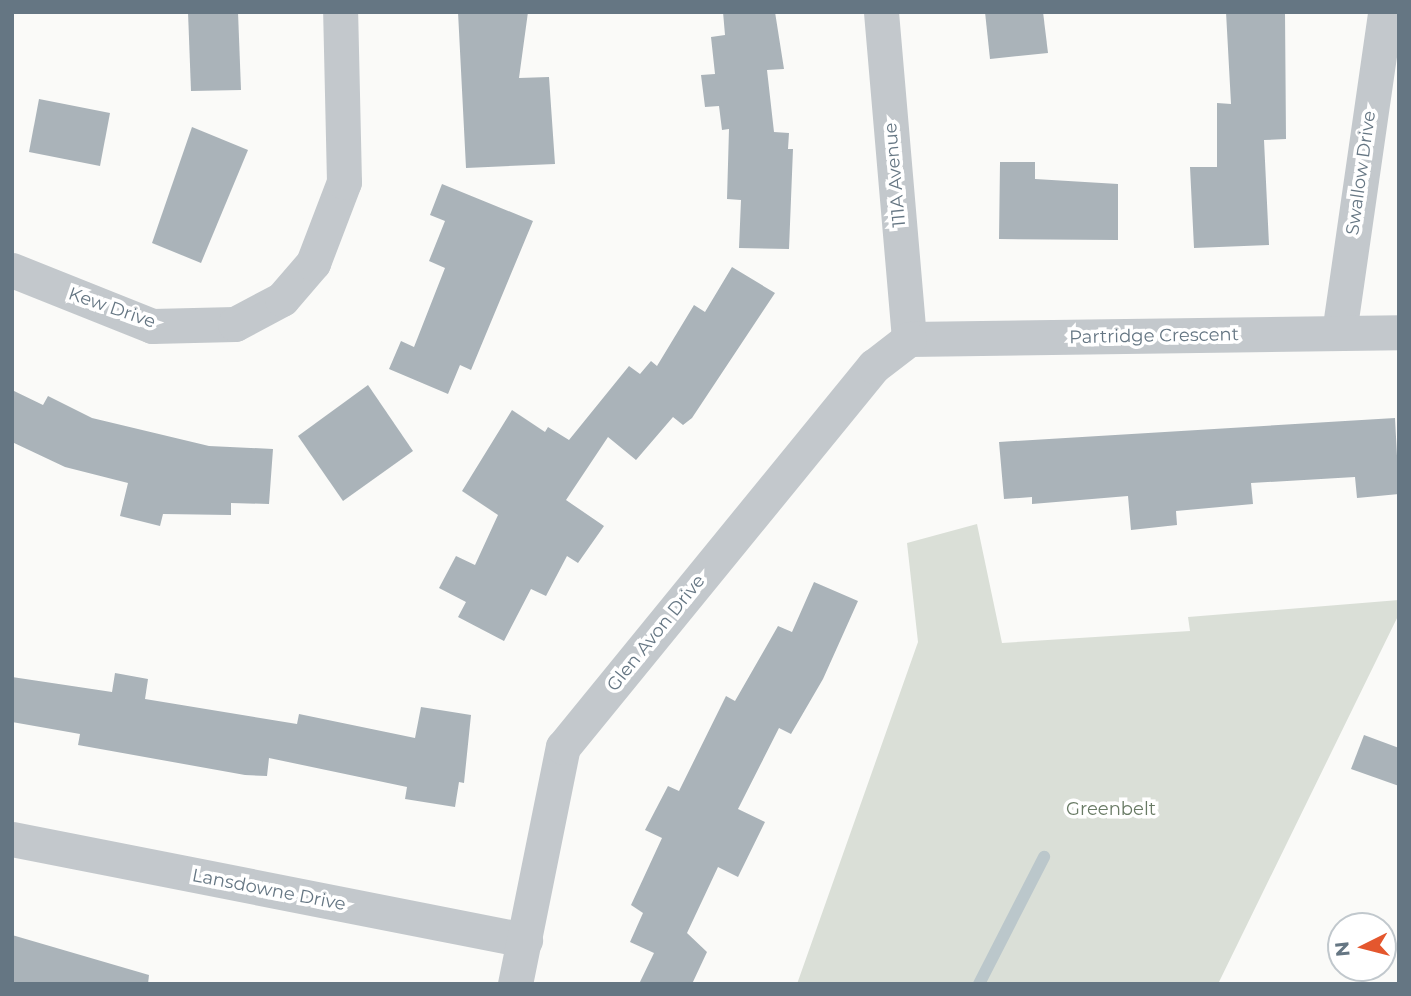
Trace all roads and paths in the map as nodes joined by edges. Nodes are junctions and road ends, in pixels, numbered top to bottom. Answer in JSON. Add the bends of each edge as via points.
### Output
{"nodes":[{"id":1,"x":340,"y":12,"type":"edge"},
{"id":2,"x":881,"y":12,"type":"edge"},
{"id":3,"x":1385,"y":12,"type":"edge"},
{"id":4,"x":12,"y":270,"type":"edge"},
{"id":5,"x":1399,"y":332,"type":"edge"},
{"id":6,"x":1339,"y":333,"type":"junction"},
{"id":7,"x":909,"y":339,"type":"junction"},
{"id":8,"x":12,"y":839,"type":"edge"},
{"id":9,"x":525,"y":940,"type":"junction"},
{"id":10,"x":515,"y":984,"type":"edge"}],
"edges":[{"from":1,"to":4,"type":"street","name":"Kew Drive","via":[[344,182],[313,263],[282,299],[235,324],[152,326]]},
{"from":2,"to":7,"type":"street","name":"111A Avenue"},
{"from":3,"to":6,"type":"street","name":"Swallow Drive"},
{"from":5,"to":6,"type":"street","name":"Partridge Crescent"},
{"from":6,"to":7,"type":"street","name":"Partridge Crescent"},
{"from":7,"to":9,"type":"street","name":"Glen Avon Drive","via":[[874,366],[564,747]]},
{"from":8,"to":9,"type":"street","name":"Lansdowne Drive"},
{"from":9,"to":10,"type":"street","name":"Glen Avon Drive"}]}
